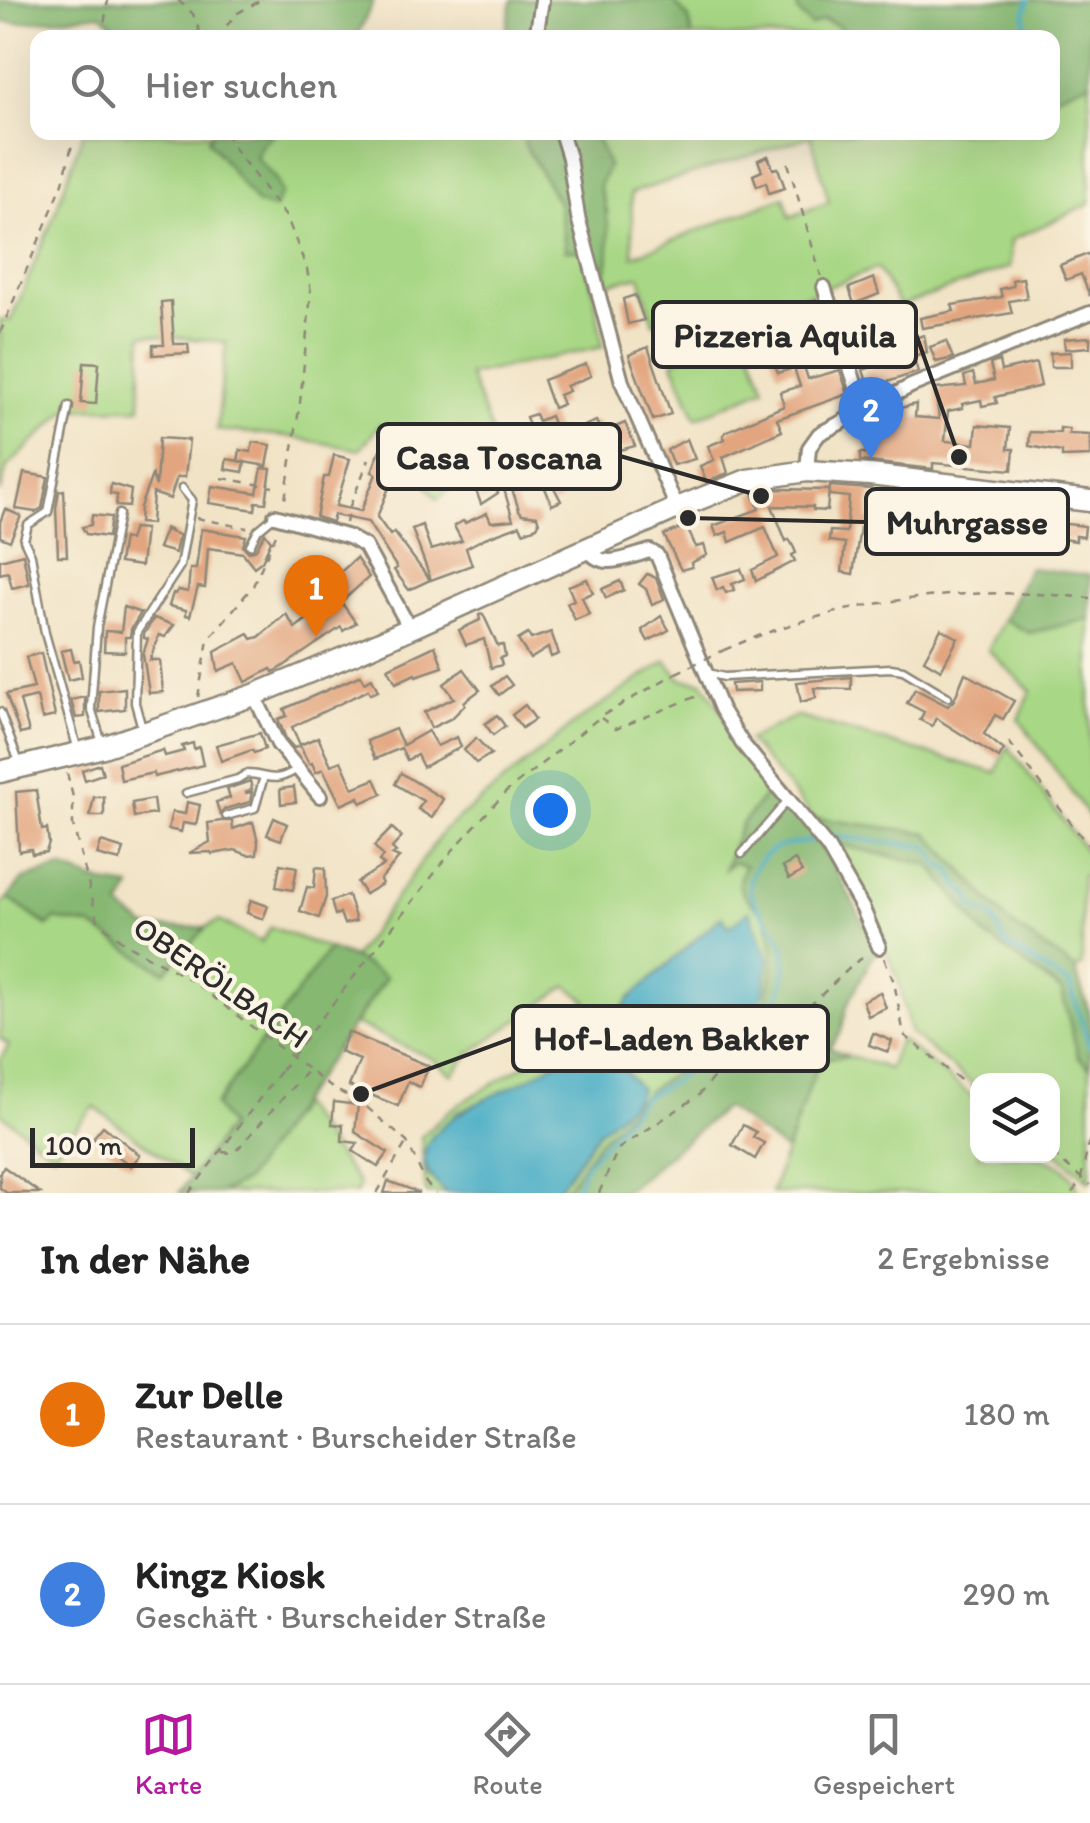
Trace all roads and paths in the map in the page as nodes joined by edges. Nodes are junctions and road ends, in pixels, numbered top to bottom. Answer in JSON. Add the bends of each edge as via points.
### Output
{"nodes":[{"id":1,"x":108,"y":0,"type":"edge"},
{"id":2,"x":178,"y":0,"type":"edge"},
{"id":3,"x":261,"y":0,"type":"edge"},
{"id":4,"x":542,"y":0,"type":"edge"},
{"id":5,"x":103,"y":30,"type":"edge"},
{"id":6,"x":199,"y":30,"type":"edge"},
{"id":7,"x":223,"y":30,"type":"edge"},
{"id":8,"x":537,"y":30,"type":"edge"},
{"id":9,"x":73,"y":140,"type":"edge"},
{"id":10,"x":229,"y":140,"type":"edge"},
{"id":11,"x":563,"y":140,"type":"edge"},
{"id":12,"x":788,"y":163,"type":"dead end"},
{"id":13,"x":824,"y":287,"type":"joint"},
{"id":14,"x":1090,"y":313,"type":"edge"},
{"id":15,"x":0,"y":334,"type":"edge"},
{"id":16,"x":69,"y":406,"type":"dead end"},
{"id":17,"x":864,"y":412,"type":"junction"},
{"id":18,"x":369,"y":459,"type":"dead end"},
{"id":19,"x":807,"y":471,"type":"junction"},
{"id":20,"x":222,"y":478,"type":"dead end"},
{"id":21,"x":273,"y":487,"type":"dead end"},
{"id":22,"x":182,"y":488,"type":"dead end"},
{"id":23,"x":1090,"y":501,"type":"edge"},
{"id":24,"x":677,"y":508,"type":"junction"},
{"id":25,"x":120,"y":514,"type":"dead end"},
{"id":26,"x":190,"y":516,"type":"junction"},
{"id":27,"x":279,"y":518,"type":"junction"},
{"id":28,"x":164,"y":528,"type":"dead end"},
{"id":29,"x":258,"y":530,"type":"junction"},
{"id":30,"x":188,"y":536,"type":"junction"},
{"id":31,"x":344,"y":536,"type":"junction"},
{"id":32,"x":250,"y":545,"type":"dead end"},
{"id":33,"x":587,"y":547,"type":"junction"},
{"id":34,"x":1090,"y":598,"type":"edge"},
{"id":35,"x":409,"y":627,"type":"junction"},
{"id":36,"x":708,"y":674,"type":"junction"},
{"id":37,"x":714,"y":689,"type":"junction"},
{"id":38,"x":254,"y":695,"type":"junction"},
{"id":39,"x":948,"y":697,"type":"dead end"},
{"id":40,"x":0,"y":712,"type":"edge"},
{"id":41,"x":201,"y":714,"type":"junction"},
{"id":42,"x":600,"y":717,"type":"junction"},
{"id":43,"x":144,"y":734,"type":"junction"},
{"id":44,"x":1009,"y":742,"type":"dead end"},
{"id":45,"x":103,"y":747,"type":"junction"},
{"id":46,"x":71,"y":755,"type":"junction"},
{"id":47,"x":21,"y":767,"type":"junction"},
{"id":48,"x":296,"y":770,"type":"junction"},
{"id":49,"x":0,"y":772,"type":"edge"},
{"id":50,"x":263,"y":780,"type":"junction"},
{"id":51,"x":186,"y":793,"type":"dead end"},
{"id":52,"x":320,"y":796,"type":"dead end"},
{"id":53,"x":788,"y":799,"type":"junction"},
{"id":54,"x":226,"y":816,"type":"dead end"},
{"id":55,"x":1090,"y":848,"type":"edge"},
{"id":56,"x":742,"y":854,"type":"dead end"},
{"id":57,"x":879,"y":948,"type":"junction"},
{"id":58,"x":308,"y":1070,"type":"junction"},
{"id":59,"x":970,"y":1088,"type":"edge"},
{"id":60,"x":1090,"y":1138,"type":"edge"},
{"id":61,"x":406,"y":1142,"type":"junction"},
{"id":62,"x":220,"y":1152,"type":"junction"},
{"id":63,"x":1060,"y":1161,"type":"edge"},
{"id":64,"x":1081,"y":1178,"type":"junction"},
{"id":65,"x":1090,"y":1185,"type":"edge"},
{"id":66,"x":188,"y":1193,"type":"edge"},
{"id":67,"x":376,"y":1193,"type":"edge"},
{"id":68,"x":436,"y":1193,"type":"edge"},
{"id":69,"x":599,"y":1193,"type":"edge"},
{"id":70,"x":1073,"y":1193,"type":"edge"}],
"edges":[{"from":1,"to":5,"type":"path"},
{"from":2,"to":6,"type":"path"},
{"from":3,"to":7,"type":"path"},
{"from":4,"to":8,"type":"street"},
{"from":9,"to":15,"type":"path","via":[[64,183]]},
{"from":10,"to":27,"type":"path","via":[[287,218],[307,270],[300,403]]},
{"from":11,"to":24,"type":"street","via":[[622,382]]},
{"from":12,"to":13,"type":"path"},
{"from":13,"to":17,"type":"street"},
{"from":14,"to":17,"type":"street"},
{"from":16,"to":46,"type":"lane","via":[[48,512],[28,525],[24,540]]},
{"from":17,"to":19,"type":"street","via":[[812,440]]},
{"from":18,"to":31,"type":"path"},
{"from":19,"to":23,"type":"main road"},
{"from":19,"to":24,"type":"main road","via":[[747,480]]},
{"from":20,"to":21,"type":"path"},
{"from":22,"to":26,"type":"lane","via":[[192,500]]},
{"from":24,"to":33,"type":"main road"},
{"from":25,"to":45,"type":"lane","via":[[97,627],[91,708]]},
{"from":26,"to":29,"type":"path"},
{"from":26,"to":30,"type":"lane"},
{"from":27,"to":29,"type":"lane"},
{"from":27,"to":31,"type":"street"},
{"from":27,"to":41,"type":"path","via":[[253,586],[208,640]]},
{"from":28,"to":30,"type":"path"},
{"from":29,"to":32,"type":"lane"},
{"from":30,"to":43,"type":"lane","via":[[180,566],[137,632],[135,703]]},
{"from":31,"to":35,"type":"street","via":[[365,546]]},
{"from":33,"to":35,"type":"main road"},
{"from":33,"to":36,"type":"street","via":[[602,562],[657,555]]},
{"from":34,"to":42,"type":"path","bridge":true,"via":[[992,592],[896,600],[791,624],[676,673]]},
{"from":35,"to":38,"type":"main road"},
{"from":36,"to":37,"type":"street"},
{"from":36,"to":39,"type":"lane","via":[[891,668]]},
{"from":37,"to":42,"type":"path","via":[[616,729]]},
{"from":37,"to":53,"type":"street","via":[[742,742]]},
{"from":38,"to":41,"type":"main road"},
{"from":38,"to":48,"type":"street"},
{"from":40,"to":47,"type":"lane"},
{"from":41,"to":43,"type":"main road"},
{"from":42,"to":62,"type":"path","bridge":true,"via":[[505,793],[452,851]]},
{"from":43,"to":45,"type":"main road"},
{"from":44,"to":55,"type":"path"},
{"from":45,"to":46,"type":"main road"},
{"from":46,"to":47,"type":"main road"},
{"from":46,"to":58,"type":"path","name":"OBERÖLBACH","via":[[73,825],[98,921],[191,980]]},
{"from":47,"to":49,"type":"main road"},
{"from":48,"to":50,"type":"lane"},
{"from":48,"to":52,"type":"street"},
{"from":50,"to":51,"type":"lane","via":[[246,774]]},
{"from":50,"to":54,"type":"lane","via":[[255,808]]},
{"from":53,"to":56,"type":"lane"},
{"from":53,"to":57,"type":"street","via":[[828,848]]},
{"from":57,"to":59,"type":"path","via":[[904,1034]]},
{"from":57,"to":69,"type":"path","via":[[782,1034],[755,1046],[698,1096],[618,1149]]},
{"from":58,"to":61,"type":"path","name":"OBERÖLBACH","via":[[362,1103]]},
{"from":58,"to":62,"type":"path","via":[[234,1154]]},
{"from":60,"to":64,"type":"path"},
{"from":61,"to":67,"type":"path"},
{"from":61,"to":68,"type":"path","name":"OBERÖLBACH"},
{"from":62,"to":66,"type":"path"},
{"from":63,"to":64,"type":"path"},
{"from":64,"to":65,"type":"path"},
{"from":64,"to":70,"type":"path"}]}
